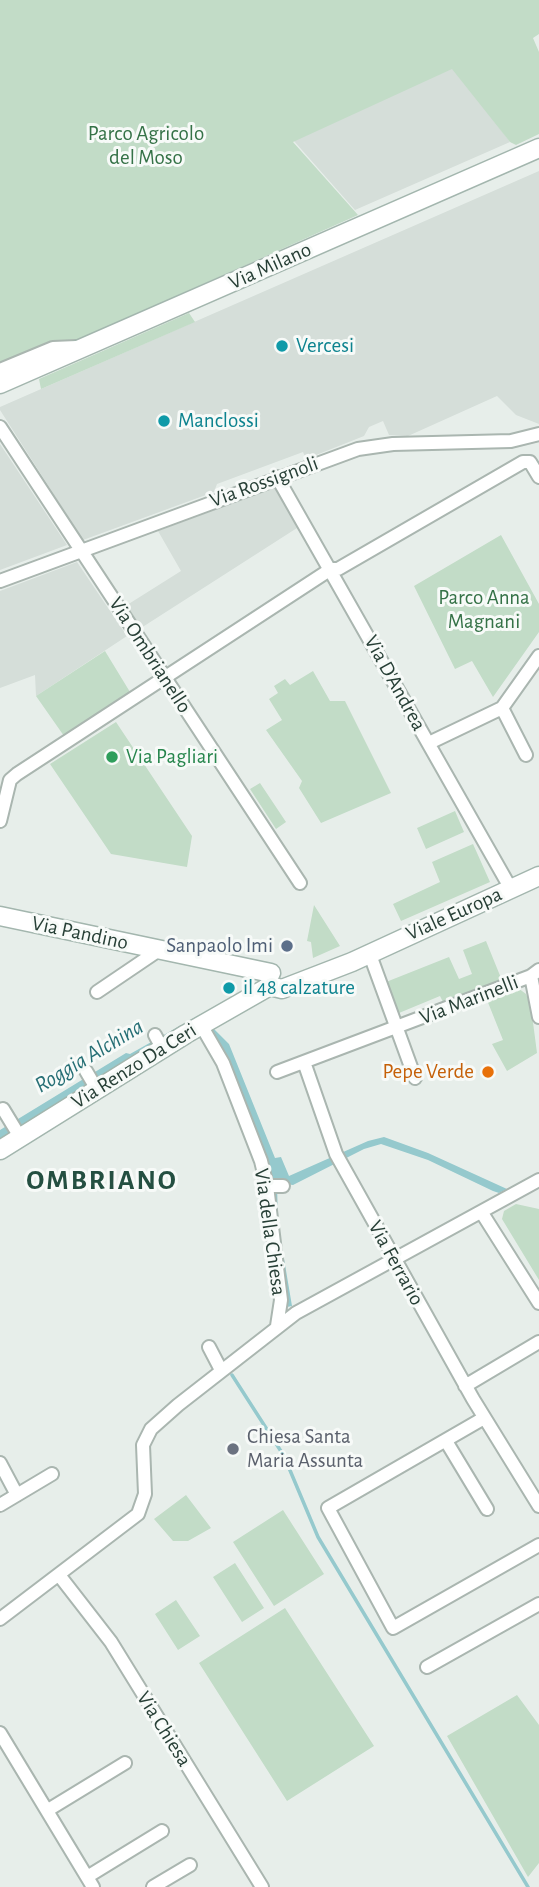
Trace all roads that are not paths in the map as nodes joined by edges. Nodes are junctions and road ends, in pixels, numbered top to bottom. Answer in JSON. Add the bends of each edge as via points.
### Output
{"nodes":[{"id":1,"x":539,"y":148,"type":"edge"},
{"id":2,"x":84,"y":347,"type":"junction"},
{"id":3,"x":0,"y":370,"type":"edge"},
{"id":4,"x":0,"y":384,"type":"edge"},
{"id":5,"x":0,"y":427,"type":"edge"},
{"id":6,"x":539,"y":434,"type":"edge"},
{"id":7,"x":277,"y":477,"type":"junction"},
{"id":8,"x":539,"y":477,"type":"edge"},
{"id":9,"x":81,"y":550,"type":"junction"},
{"id":10,"x":331,"y":569,"type":"junction"},
{"id":11,"x":0,"y":580,"type":"edge"},
{"id":12,"x":539,"y":656,"type":"edge"},
{"id":13,"x":164,"y":677,"type":"junction"},
{"id":14,"x":502,"y":708,"type":"junction"},
{"id":15,"x":429,"y":743,"type":"junction"},
{"id":16,"x":526,"y":755,"type":"dead end"},
{"id":17,"x":5,"y":779,"type":"edge"},
{"id":18,"x":0,"y":821,"type":"edge"},
{"id":19,"x":539,"y":876,"type":"edge"},
{"id":20,"x":300,"y":883,"type":"dead end"},
{"id":21,"x":511,"y":889,"type":"junction"},
{"id":22,"x":0,"y":916,"type":"edge"},
{"id":23,"x":159,"y":950,"type":"junction"},
{"id":24,"x":369,"y":952,"type":"junction"},
{"id":25,"x":535,"y":973,"type":"edge"},
{"id":26,"x":278,"y":979,"type":"junction"},
{"id":27,"x":97,"y":992,"type":"dead end"},
{"id":28,"x":539,"y":1017,"type":"edge"},
{"id":29,"x":201,"y":1025,"type":"junction"},
{"id":30,"x":397,"y":1028,"type":"junction"},
{"id":31,"x":304,"y":1062,"type":"junction"},
{"id":32,"x":86,"y":1071,"type":"dead end"},
{"id":33,"x":277,"y":1072,"type":"dead end"},
{"id":34,"x":415,"y":1078,"type":"dead end"},
{"id":35,"x":96,"y":1088,"type":"junction"},
{"id":36,"x":3,"y":1109,"type":"dead end"},
{"id":37,"x":16,"y":1131,"type":"junction"},
{"id":38,"x":0,"y":1150,"type":"edge"},
{"id":39,"x":539,"y":1180,"type":"edge"},
{"id":40,"x":267,"y":1186,"type":"junction"},
{"id":41,"x":283,"y":1186,"type":"dead end"},
{"id":42,"x":482,"y":1213,"type":"junction"},
{"id":43,"x":394,"y":1260,"type":"junction"},
{"id":44,"x":539,"y":1303,"type":"edge"},
{"id":45,"x":277,"y":1326,"type":"junction"},
{"id":46,"x":539,"y":1342,"type":"edge"},
{"id":47,"x":209,"y":1347,"type":"dead end"},
{"id":48,"x":221,"y":1370,"type":"junction"},
{"id":49,"x":465,"y":1386,"type":"junction"},
{"id":50,"x":484,"y":1418,"type":"junction"},
{"id":51,"x":446,"y":1441,"type":"junction"},
{"id":52,"x":0,"y":1463,"type":"edge"},
{"id":53,"x":52,"y":1474,"type":"dead end"},
{"id":54,"x":17,"y":1494,"type":"junction"},
{"id":55,"x":537,"y":1499,"type":"edge"},
{"id":56,"x":0,"y":1505,"type":"edge"},
{"id":57,"x":487,"y":1509,"type":"dead end"},
{"id":58,"x":539,"y":1545,"type":"edge"},
{"id":59,"x":59,"y":1575,"type":"junction"},
{"id":60,"x":539,"y":1604,"type":"edge"},
{"id":61,"x":0,"y":1619,"type":"edge"},
{"id":62,"x":427,"y":1667,"type":"dead end"},
{"id":63,"x":0,"y":1733,"type":"edge"},
{"id":64,"x":125,"y":1763,"type":"dead end"},
{"id":65,"x":48,"y":1810,"type":"junction"},
{"id":66,"x":162,"y":1830,"type":"dead end"},
{"id":67,"x":190,"y":1864,"type":"dead end"},
{"id":68,"x":90,"y":1882,"type":"edge"},
{"id":69,"x":153,"y":1887,"type":"edge"},
{"id":70,"x":262,"y":1887,"type":"edge"}],
"edges":[{"from":1,"to":2,"type":"street","name":"Via Milano"},
{"from":2,"to":3,"type":"street","via":[[53,348]]},
{"from":2,"to":4,"type":"street","name":"Via Milano"},
{"from":5,"to":9,"type":"street","name":"Via Ombrianello"},
{"from":6,"to":7,"type":"street","name":"Via Rossignoli","via":[[511,441],[375,445]]},
{"from":7,"to":9,"type":"street","name":"Via Rossignoli"},
{"from":7,"to":10,"type":"street","name":"Via D'Andrea"},
{"from":8,"to":10,"type":"street","via":[[530,462],[523,462]]},
{"from":9,"to":11,"type":"street","name":"Via Rossignoli"},
{"from":9,"to":13,"type":"street","name":"Via Ombrianello"},
{"from":10,"to":13,"type":"street"},
{"from":10,"to":15,"type":"street","name":"Via D'Andrea"},
{"from":12,"to":14,"type":"street"},
{"from":13,"to":17,"type":"street"},
{"from":13,"to":20,"type":"street","name":"Via Ombrianello"},
{"from":14,"to":15,"type":"street"},
{"from":14,"to":16,"type":"street"},
{"from":15,"to":21,"type":"street","name":"Via D'Andrea"},
{"from":17,"to":18,"type":"street"},
{"from":19,"to":21,"type":"street","name":"Viale Europa"},
{"from":21,"to":24,"type":"street","name":"Viale Europa"},
{"from":22,"to":23,"type":"street","name":"Via Pandino"},
{"from":23,"to":26,"type":"street","name":"Via Pandino"},
{"from":23,"to":27,"type":"street","name":"Via Pandino"},
{"from":24,"to":26,"type":"street","name":"Viale Europa","via":[[349,954]]},
{"from":24,"to":30,"type":"street"},
{"from":25,"to":28,"type":"street"},
{"from":25,"to":30,"type":"street","name":"Via Marinelli"},
{"from":26,"to":29,"type":"street","name":"Via Renzo Da Ceri"},
{"from":29,"to":35,"type":"street","name":"Via Renzo Da Ceri","via":[[159,1042]]},
{"from":29,"to":40,"type":"street","name":"Via della Chiesa","via":[[223,1063]]},
{"from":30,"to":31,"type":"street","name":"Via Marinelli"},
{"from":30,"to":34,"type":"street","name":"Via Marinelli"},
{"from":31,"to":33,"type":"street","name":"Via Marinelli"},
{"from":31,"to":43,"type":"street","name":"Via Ferrario","via":[[341,1163]]},
{"from":32,"to":35,"type":"street"},
{"from":35,"to":37,"type":"street","name":"Via Renzo Da Ceri"},
{"from":36,"to":37,"type":"street"},
{"from":37,"to":38,"type":"street","name":"Via Renzo Da Ceri"},
{"from":39,"to":42,"type":"street"},
{"from":40,"to":41,"type":"street"},
{"from":40,"to":45,"type":"street","name":"Via della Chiesa","via":[[276,1228],[281,1300]]},
{"from":42,"to":43,"type":"street"},
{"from":42,"to":44,"type":"street"},
{"from":43,"to":45,"type":"street"},
{"from":43,"to":49,"type":"street","name":"Via Ferrario"},
{"from":45,"to":48,"type":"street"},
{"from":46,"to":49,"type":"street"},
{"from":47,"to":48,"type":"street"},
{"from":48,"to":59,"type":"street","via":[[146,1436],[141,1455],[144,1502],[138,1514]]},
{"from":49,"to":50,"type":"street","name":"Via Ferrario"},
{"from":50,"to":51,"type":"street"},
{"from":50,"to":55,"type":"street","name":"Via Ferrario"},
{"from":51,"to":57,"type":"street"},
{"from":51,"to":58,"type":"street","via":[[328,1508],[393,1628]]},
{"from":52,"to":54,"type":"street"},
{"from":53,"to":54,"type":"street"},
{"from":54,"to":56,"type":"street"},
{"from":59,"to":61,"type":"street"},
{"from":59,"to":70,"type":"street","name":"Via Chiesa","via":[[111,1642]]},
{"from":60,"to":62,"type":"street"},
{"from":63,"to":65,"type":"street"},
{"from":64,"to":65,"type":"street"},
{"from":65,"to":68,"type":"street"},
{"from":66,"to":68,"type":"street"},
{"from":67,"to":69,"type":"street"}]}
